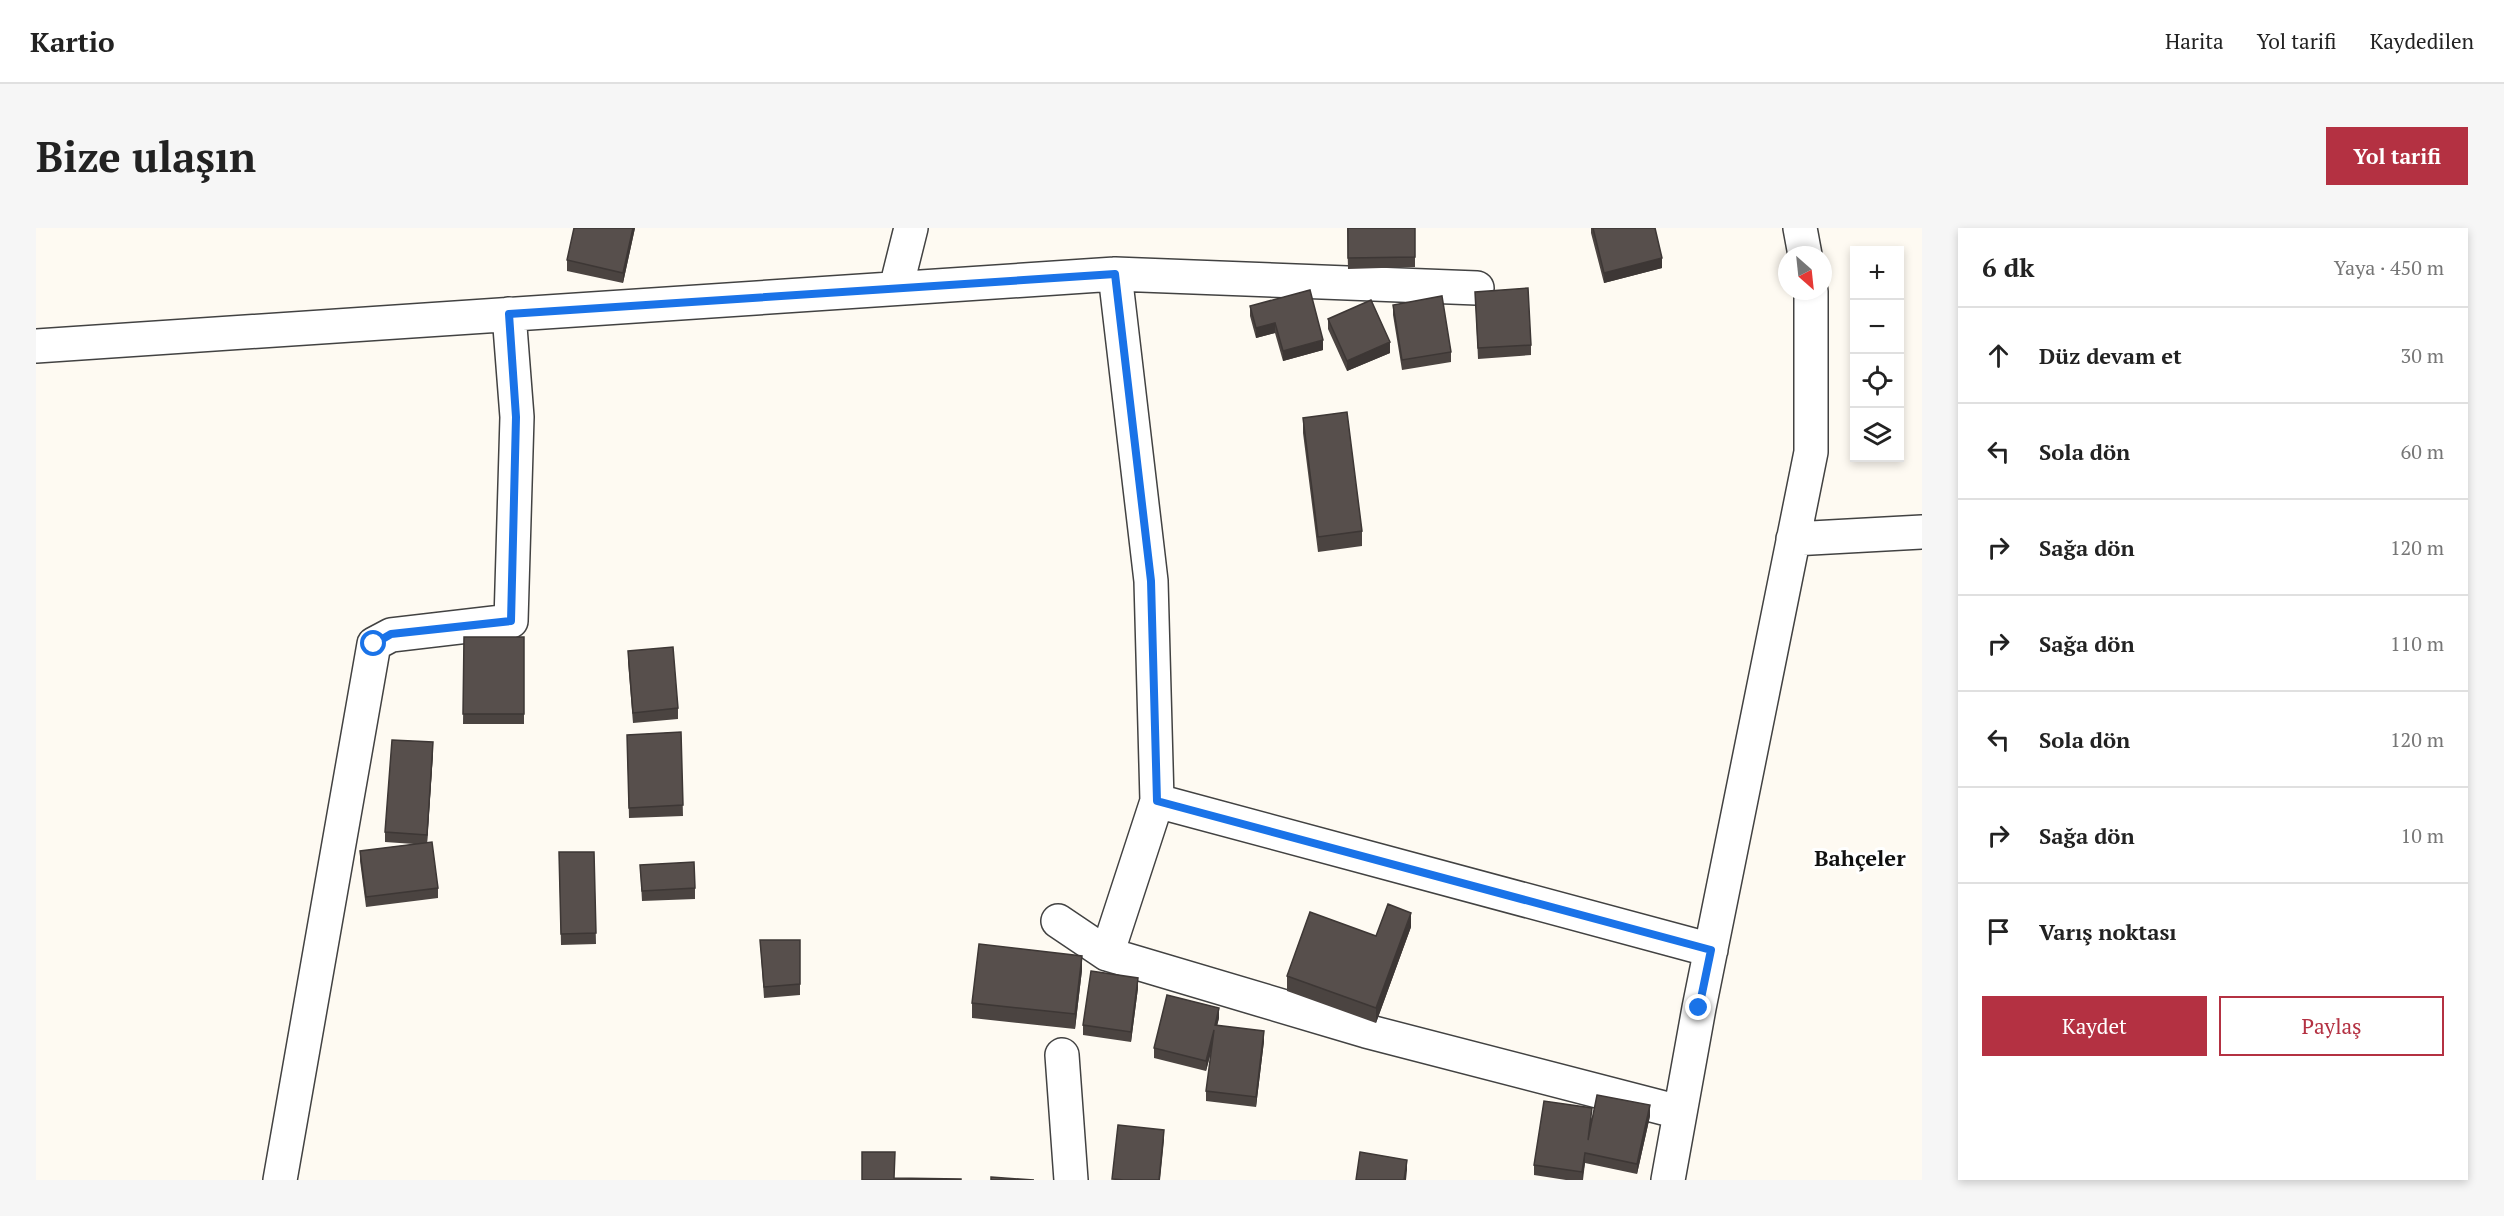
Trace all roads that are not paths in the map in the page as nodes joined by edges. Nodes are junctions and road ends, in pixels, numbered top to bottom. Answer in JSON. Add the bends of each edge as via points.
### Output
{"nodes":[{"id":1,"x":912,"y":228,"type":"edge"},
{"id":2,"x":1800,"y":228,"type":"edge"},
{"id":3,"x":1803,"y":246,"type":"edge"},
{"id":4,"x":1115,"y":274,"type":"junction"},
{"id":5,"x":896,"y":288,"type":"junction"},
{"id":6,"x":1477,"y":288,"type":"dead end"},
{"id":7,"x":1811,"y":300,"type":"edge"},
{"id":8,"x":509,"y":314,"type":"junction"},
{"id":9,"x":36,"y":346,"type":"edge"},
{"id":10,"x":1922,"y":532,"type":"edge"},
{"id":11,"x":1793,"y":538,"type":"junction"},
{"id":12,"x":1157,"y":801,"type":"junction"},
{"id":13,"x":1058,"y":921,"type":"dead end"},
{"id":14,"x":1711,"y":950,"type":"junction"},
{"id":15,"x":1107,"y":954,"type":"junction"},
{"id":16,"x":1062,"y":1055,"type":"dead end"},
{"id":17,"x":1679,"y":1112,"type":"junction"},
{"id":18,"x":280,"y":1180,"type":"edge"},
{"id":19,"x":1071,"y":1180,"type":"edge"},
{"id":20,"x":1668,"y":1180,"type":"edge"}],
"edges":[{"from":1,"to":5,"type":"street"},
{"from":2,"to":3,"type":"street"},
{"from":4,"to":5,"type":"street"},
{"from":4,"to":6,"type":"street"},
{"from":4,"to":12,"type":"street","via":[[1151,581]]},
{"from":5,"to":8,"type":"street"},
{"from":7,"to":11,"type":"street","via":[[1811,452]]},
{"from":8,"to":9,"type":"street"},
{"from":8,"to":18,"type":"street","via":[[516,417],[511,621],[391,634],[374,644]]},
{"from":10,"to":11,"type":"street"},
{"from":11,"to":14,"type":"street"},
{"from":12,"to":14,"type":"street"},
{"from":12,"to":15,"type":"street"},
{"from":13,"to":15,"type":"street"},
{"from":14,"to":17,"type":"street"},
{"from":15,"to":17,"type":"street","via":[[1366,1031]]},
{"from":16,"to":19,"type":"street"},
{"from":17,"to":20,"type":"street"}]}
